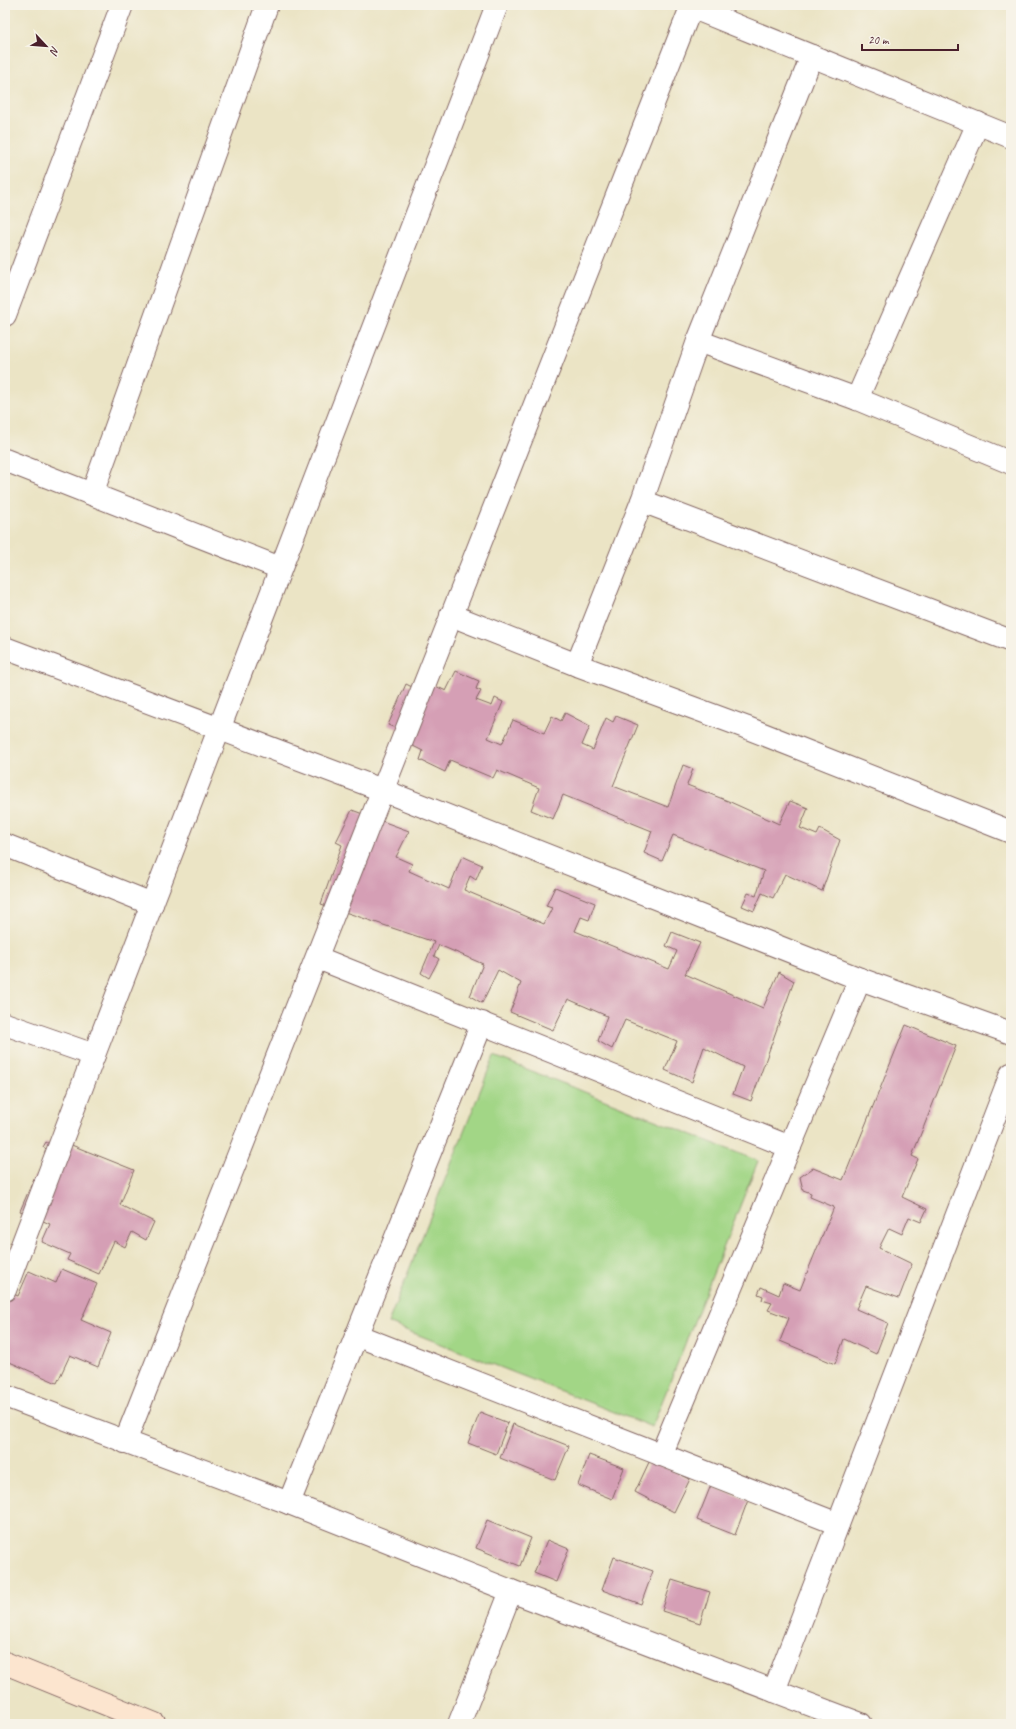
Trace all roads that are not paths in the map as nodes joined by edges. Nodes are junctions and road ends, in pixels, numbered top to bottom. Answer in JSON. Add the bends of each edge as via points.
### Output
{"nodes":[{"id":1,"x":122,"y":5,"type":"edge"},
{"id":2,"x":267,"y":5,"type":"edge"},
{"id":3,"x":497,"y":5,"type":"edge"},
{"id":4,"x":692,"y":6,"type":"edge"},
{"id":5,"x":812,"y":56,"type":"junction"},
{"id":6,"x":978,"y":124,"type":"junction"},
{"id":7,"x":1011,"y":137,"type":"edge"},
{"id":8,"x":5,"y":315,"type":"edge"},
{"id":9,"x":698,"y":341,"type":"junction"},
{"id":10,"x":857,"y":399,"type":"junction"},
{"id":11,"x":5,"y":460,"type":"edge"},
{"id":12,"x":1011,"y":463,"type":"edge"},
{"id":13,"x":92,"y":494,"type":"junction"},
{"id":14,"x":642,"y":500,"type":"junction"},
{"id":15,"x":280,"y":568,"type":"junction"},
{"id":16,"x":452,"y":616,"type":"junction"},
{"id":17,"x":1011,"y":641,"type":"edge"},
{"id":18,"x":5,"y":648,"type":"edge"},
{"id":19,"x":577,"y":665,"type":"junction"},
{"id":20,"x":219,"y":728,"type":"junction"},
{"id":21,"x":382,"y":790,"type":"junction"},
{"id":22,"x":1011,"y":832,"type":"edge"},
{"id":23,"x":5,"y":845,"type":"edge"},
{"id":24,"x":152,"y":904,"type":"junction"},
{"id":25,"x":318,"y":958,"type":"junction"},
{"id":26,"x":860,"y":979,"type":"junction"},
{"id":27,"x":5,"y":1024,"type":"edge"},
{"id":28,"x":482,"y":1024,"type":"junction"},
{"id":29,"x":1011,"y":1033,"type":"edge"},
{"id":30,"x":94,"y":1055,"type":"junction"},
{"id":31,"x":1011,"y":1074,"type":"edge"},
{"id":32,"x":790,"y":1147,"type":"junction"},
{"id":33,"x":5,"y":1290,"type":"edge"},
{"id":34,"x":356,"y":1335,"type":"junction"},
{"id":35,"x":5,"y":1396,"type":"edge"},
{"id":36,"x":125,"y":1442,"type":"junction"},
{"id":37,"x":661,"y":1455,"type":"junction"},
{"id":38,"x":289,"y":1503,"type":"junction"},
{"id":39,"x":838,"y":1524,"type":"junction"},
{"id":40,"x":512,"y":1590,"type":"junction"},
{"id":41,"x":5,"y":1663,"type":"edge"},
{"id":42,"x":774,"y":1691,"type":"junction"},
{"id":43,"x":155,"y":1724,"type":"edge"},
{"id":44,"x":459,"y":1724,"type":"edge"},
{"id":45,"x":860,"y":1724,"type":"edge"}],
"edges":[{"from":1,"to":8,"type":"street"},
{"from":2,"to":13,"type":"street"},
{"from":3,"to":15,"type":"street"},
{"from":4,"to":5,"type":"street"},
{"from":4,"to":16,"type":"street"},
{"from":5,"to":6,"type":"street"},
{"from":5,"to":9,"type":"street"},
{"from":6,"to":7,"type":"street"},
{"from":6,"to":10,"type":"street"},
{"from":9,"to":10,"type":"street"},
{"from":9,"to":14,"type":"street"},
{"from":10,"to":12,"type":"street"},
{"from":11,"to":13,"type":"street"},
{"from":13,"to":15,"type":"street"},
{"from":14,"to":17,"type":"street"},
{"from":14,"to":19,"type":"street"},
{"from":15,"to":20,"type":"street"},
{"from":16,"to":19,"type":"street"},
{"from":16,"to":21,"type":"street"},
{"from":18,"to":20,"type":"street"},
{"from":19,"to":22,"type":"street","via":[[745,727]]},
{"from":20,"to":21,"type":"street"},
{"from":20,"to":24,"type":"street"},
{"from":21,"to":25,"type":"street"},
{"from":21,"to":26,"type":"street"},
{"from":23,"to":24,"type":"street"},
{"from":24,"to":30,"type":"street"},
{"from":25,"to":28,"type":"street"},
{"from":25,"to":36,"type":"street"},
{"from":26,"to":29,"type":"street"},
{"from":26,"to":32,"type":"street"},
{"from":27,"to":30,"type":"street"},
{"from":28,"to":32,"type":"street"},
{"from":28,"to":34,"type":"street"},
{"from":30,"to":33,"type":"street"},
{"from":31,"to":39,"type":"street"},
{"from":32,"to":37,"type":"street"},
{"from":34,"to":37,"type":"street"},
{"from":34,"to":38,"type":"street"},
{"from":35,"to":36,"type":"street"},
{"from":36,"to":38,"type":"street"},
{"from":37,"to":39,"type":"street"},
{"from":38,"to":40,"type":"street"},
{"from":39,"to":42,"type":"street"},
{"from":40,"to":42,"type":"street"},
{"from":40,"to":44,"type":"street"},
{"from":41,"to":43,"type":"street"},
{"from":42,"to":45,"type":"street"}]}
